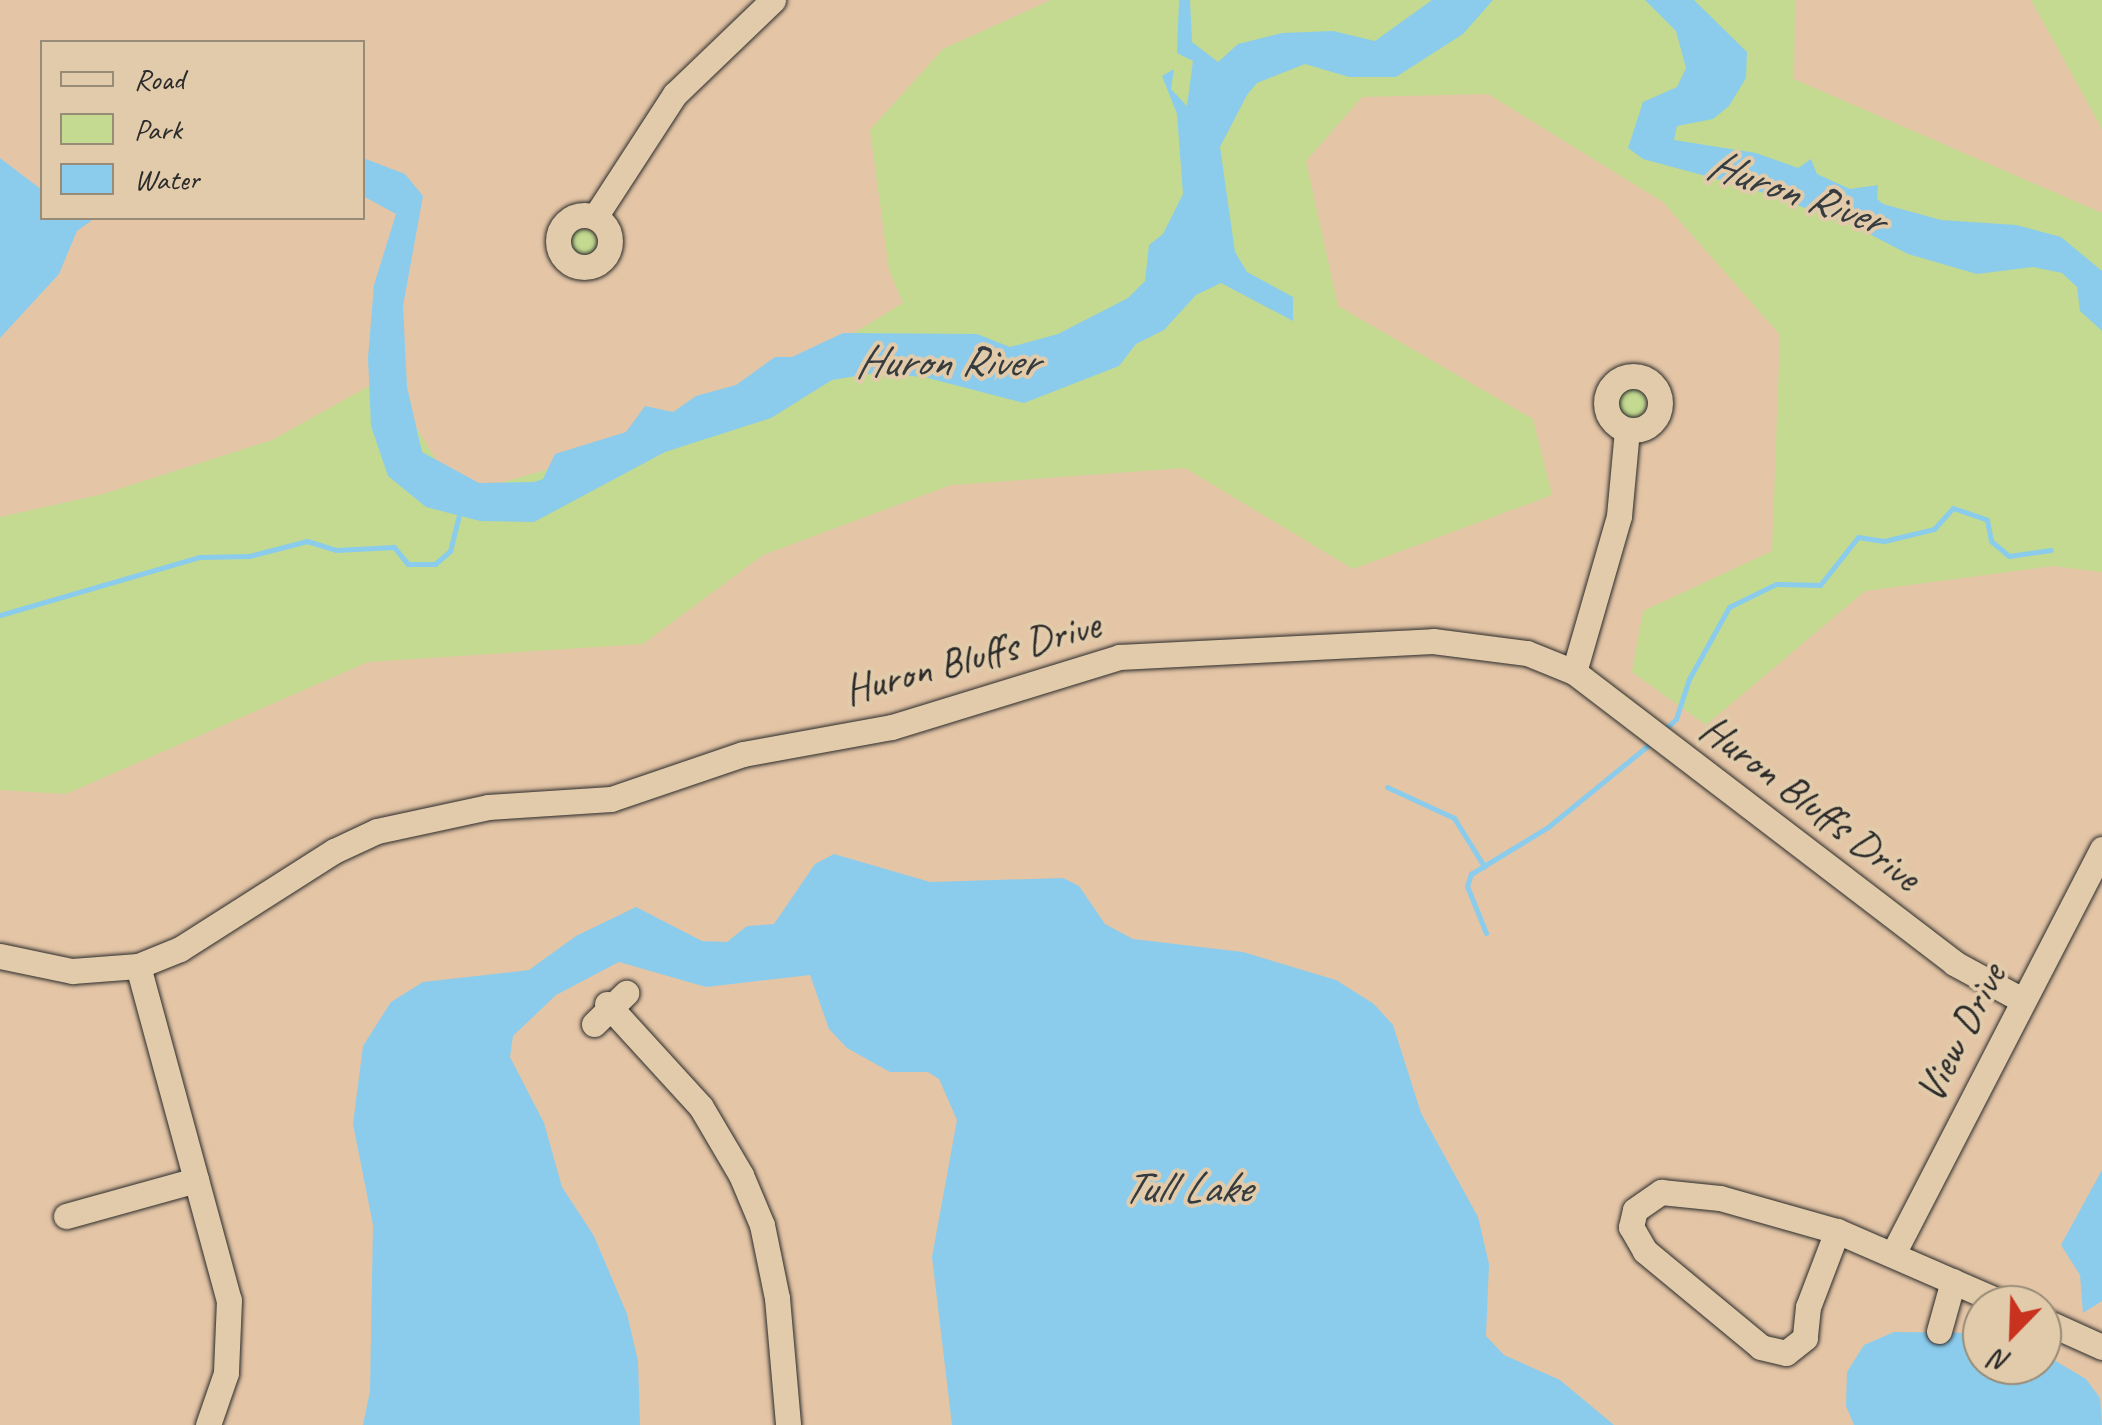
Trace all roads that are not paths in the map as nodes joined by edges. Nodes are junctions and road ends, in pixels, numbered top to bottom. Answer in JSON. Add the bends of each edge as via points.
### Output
{"nodes":[{"id":1,"x":773,"y":0,"type":"edge"},
{"id":2,"x":595,"y":217,"type":"dead end"},
{"id":3,"x":1627,"y":430,"type":"dead end"},
{"id":4,"x":1574,"y":672,"type":"junction"},
{"id":5,"x":2102,"y":849,"type":"edge"},
{"id":6,"x":0,"y":956,"type":"edge"},
{"id":7,"x":138,"y":966,"type":"junction"},
{"id":8,"x":2022,"y":1000,"type":"junction"},
{"id":9,"x":609,"y":1007,"type":"dead end"},
{"id":10,"x":196,"y":1180,"type":"junction"},
{"id":11,"x":66,"y":1216,"type":"dead end"},
{"id":12,"x":1837,"y":1230,"type":"junction"},
{"id":13,"x":1893,"y":1254,"type":"junction"},
{"id":14,"x":1953,"y":1281,"type":"junction"},
{"id":15,"x":1962,"y":1285,"type":"edge"},
{"id":16,"x":2062,"y":1329,"type":"edge"},
{"id":17,"x":1940,"y":1331,"type":"dead end"},
{"id":18,"x":2102,"y":1346,"type":"edge"},
{"id":19,"x":208,"y":1425,"type":"edge"},
{"id":20,"x":788,"y":1425,"type":"edge"}],
"edges":[{"from":1,"to":2,"type":"street","via":[[675,94]]},
{"from":3,"to":4,"type":"street","via":[[1619,516]]},
{"from":4,"to":7,"type":"street","name":"Huron Bluffs Drive","via":[[1527,652],[1433,640],[1119,656],[892,727],[743,754],[610,800],[488,806],[377,831],[180,949]]},
{"from":4,"to":8,"type":"street","name":"Huron Bluffs Drive","via":[[1954,964]]},
{"from":5,"to":8,"type":"street","name":"View Drive"},
{"from":6,"to":7,"type":"street","name":"Huron Bluffs Drive","via":[[72,971]]},
{"from":7,"to":10,"type":"street"},
{"from":8,"to":13,"type":"street","name":"View Drive"},
{"from":9,"to":20,"type":"street","via":[[702,1107],[741,1174],[762,1225],[777,1298]]},
{"from":10,"to":11,"type":"street"},
{"from":10,"to":19,"type":"street","via":[[222,1268],[231,1336],[218,1407]]},
{"from":12,"to":12,"type":"street","via":[[1720,1198],[1661,1192],[1635,1210],[1630,1227],[1645,1251],[1762,1348],[1786,1353],[1805,1338],[1808,1308]]},
{"from":12,"to":13,"type":"street"},
{"from":13,"to":14,"type":"street"},
{"from":14,"to":15,"type":"street"},
{"from":14,"to":17,"type":"street"},
{"from":16,"to":18,"type":"street"}]}
